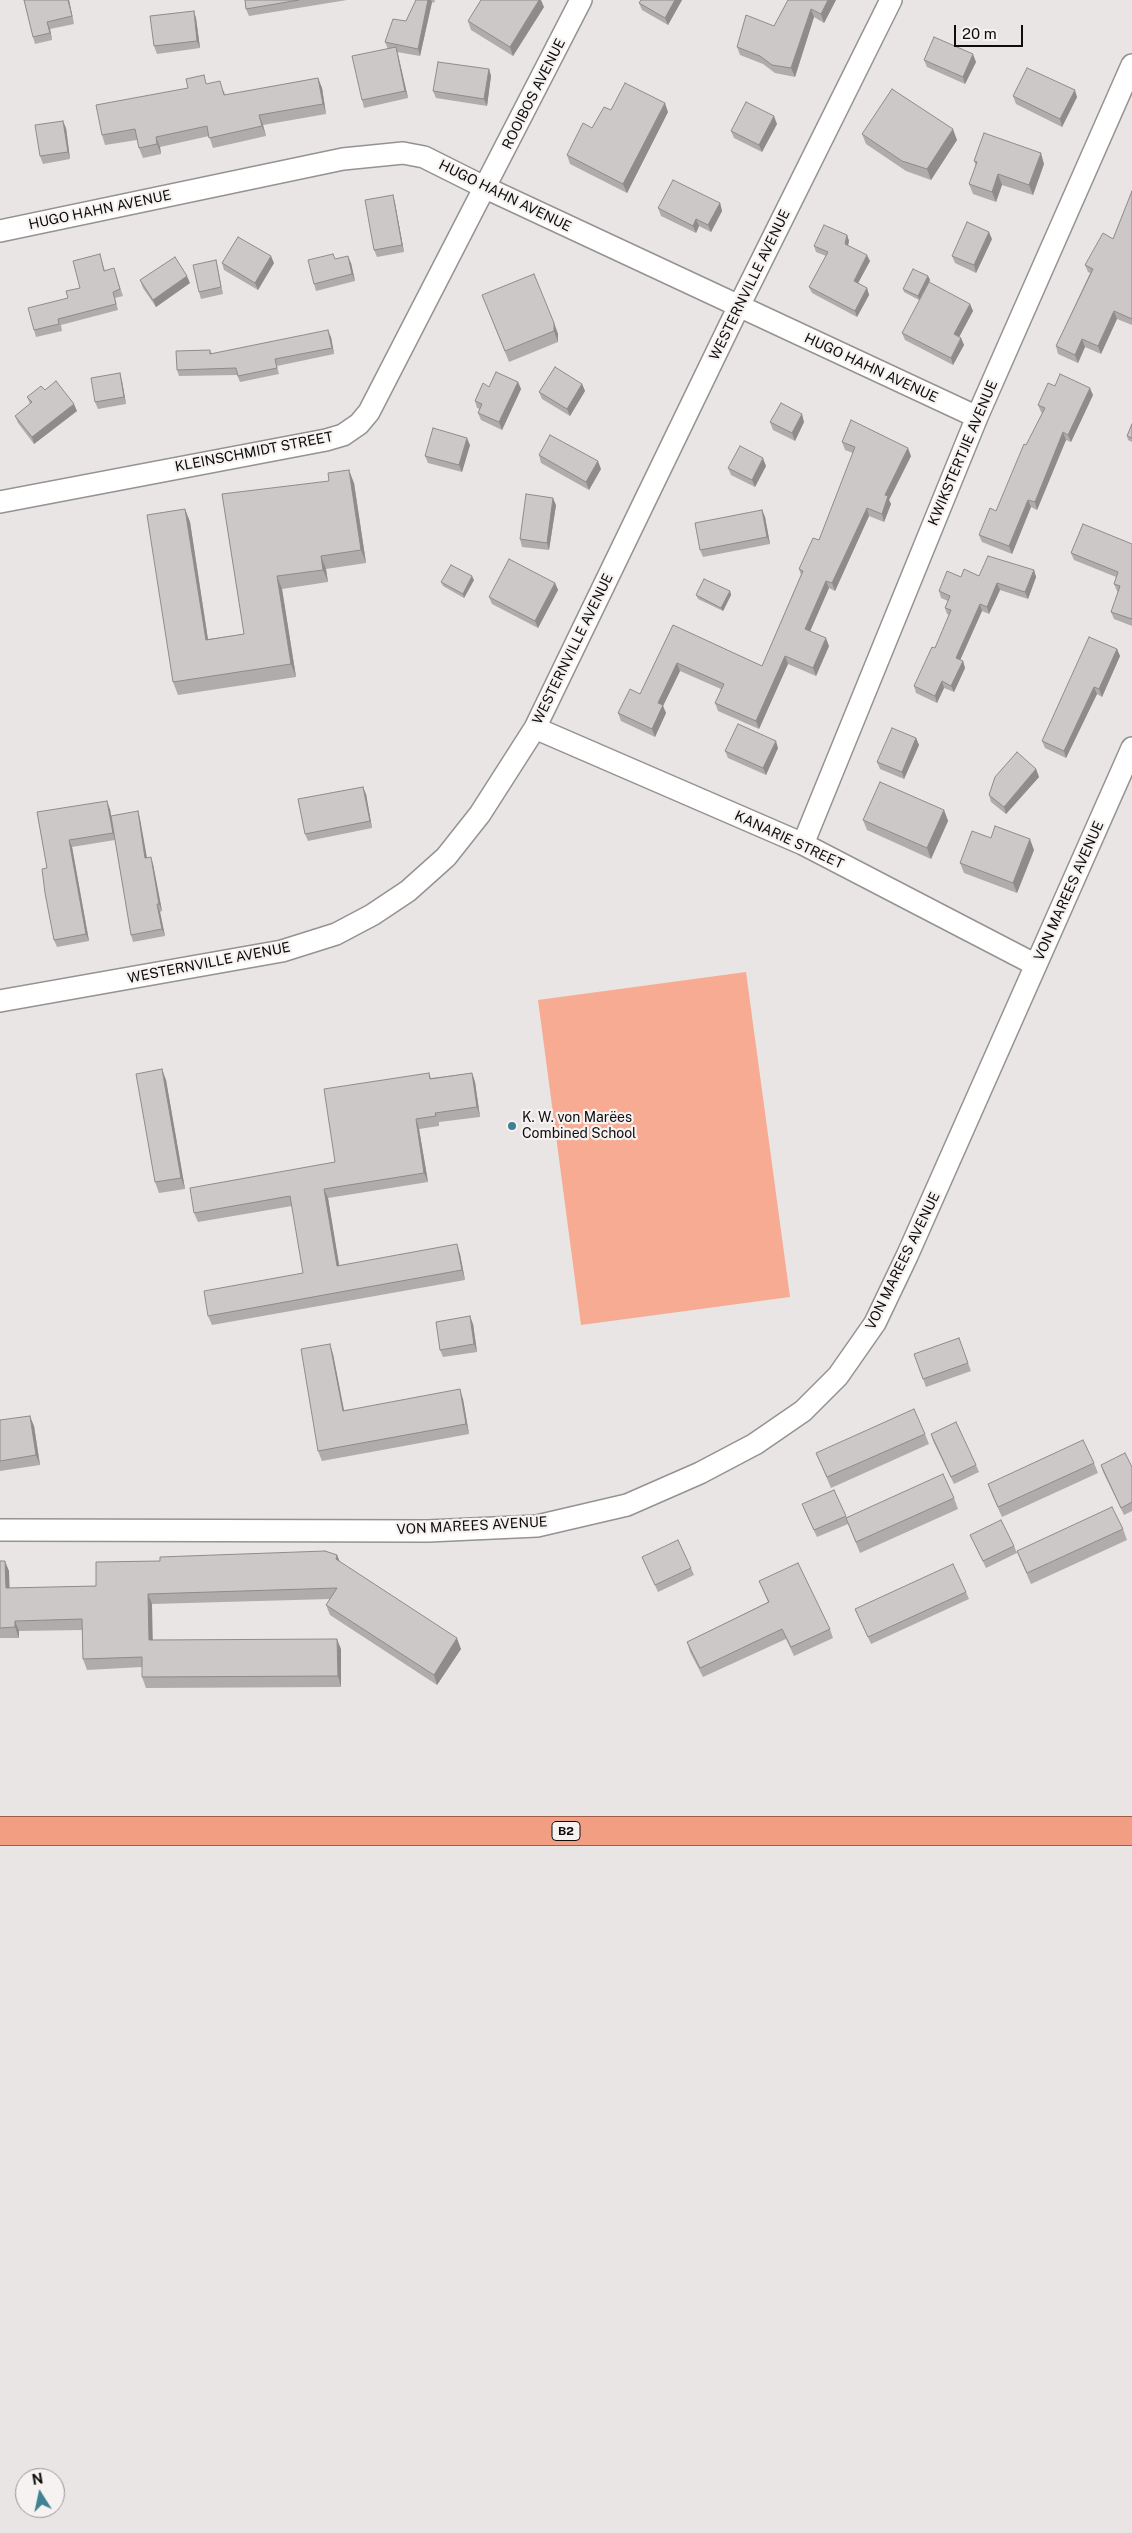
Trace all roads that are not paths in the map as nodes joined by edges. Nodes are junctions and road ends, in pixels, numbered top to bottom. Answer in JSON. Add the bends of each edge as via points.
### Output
{"nodes":[{"id":1,"x":581,"y":0,"type":"edge"},
{"id":2,"x":891,"y":0,"type":"edge"},
{"id":3,"x":1132,"y":65,"type":"edge"},
{"id":4,"x":486,"y":188,"type":"junction"},
{"id":5,"x":0,"y":231,"type":"edge"},
{"id":6,"x":739,"y":306,"type":"junction"},
{"id":7,"x":977,"y":417,"type":"junction"},
{"id":8,"x":0,"y":502,"type":"edge"},
{"id":9,"x":535,"y":728,"type":"junction"},
{"id":10,"x":1132,"y":748,"type":"edge"},
{"id":11,"x":803,"y":844,"type":"junction"},
{"id":12,"x":1036,"y":965,"type":"junction"},
{"id":13,"x":0,"y":1001,"type":"edge"},
{"id":14,"x":0,"y":1530,"type":"edge"},
{"id":15,"x":1132,"y":1831,"type":"edge"},
{"id":16,"x":7,"y":1832,"type":"edge"}],
"edges":[{"from":1,"to":4,"type":"street","name":"ROOIBOS AVENUE"},
{"from":2,"to":6,"type":"street","name":"WESTERNVILLE AVENUE"},
{"from":3,"to":7,"type":"street","name":"KWIKSTERTJIE AVENUE"},
{"from":4,"to":5,"type":"street","name":"HUGO HAHN AVENUE","via":[[424,157],[403,152],[381,153],[343,158]]},
{"from":4,"to":6,"type":"street","name":"HUGO HAHN AVENUE"},
{"from":4,"to":8,"type":"street","name":"KLEINSCHMIDT STREET","via":[[369,412],[343,435]]},
{"from":6,"to":7,"type":"street","name":"HUGO HAHN AVENUE"},
{"from":6,"to":9,"type":"street","name":"WESTERNVILLE AVENUE"},
{"from":7,"to":11,"type":"street","name":"KWIKSTERTJIE AVENUE"},
{"from":9,"to":11,"type":"street","name":"KANARIE STREET"},
{"from":9,"to":13,"type":"street","name":"WESTERNVILLE AVENUE","via":[[480,814],[446,857],[408,891],[336,934],[282,951]]},
{"from":10,"to":12,"type":"street","name":"VON MAREES AVENUE"},
{"from":11,"to":12,"type":"street","name":"KANARIE STREET"},
{"from":12,"to":14,"type":"street","name":"VON MAREES AVENUE","via":[[875,1323],[838,1376],[803,1411],[754,1444],[700,1473],[627,1505],[537,1526],[428,1531]]},
{"from":15,"to":16,"type":"highway","number":"B2"}]}
